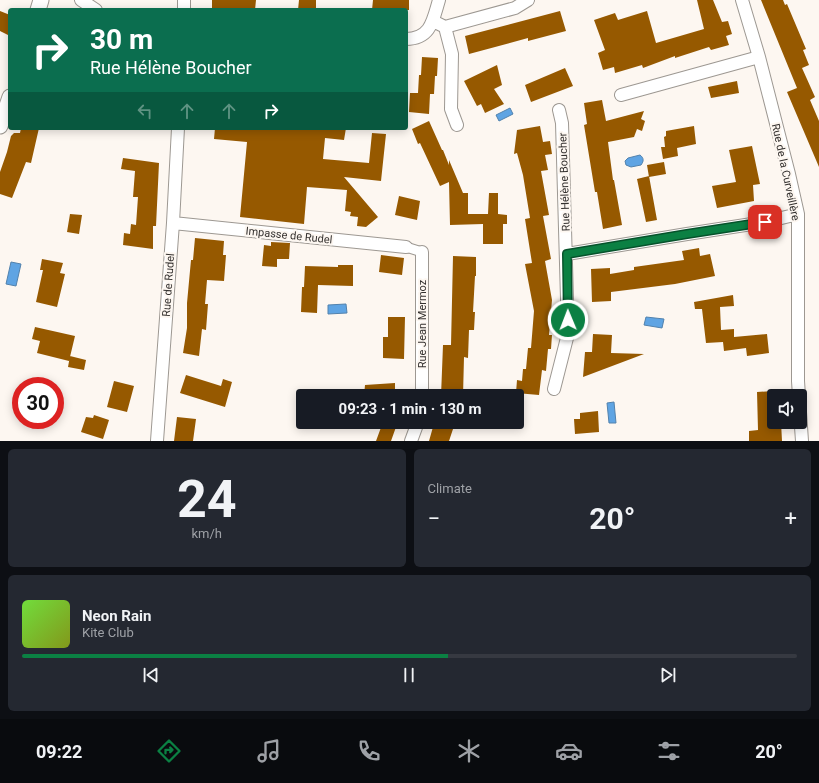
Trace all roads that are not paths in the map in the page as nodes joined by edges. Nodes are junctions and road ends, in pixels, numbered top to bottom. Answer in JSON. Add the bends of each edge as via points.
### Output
{"nodes":[{"id":1,"x":81,"y":0,"type":"edge"},
{"id":2,"x":439,"y":0,"type":"edge"},
{"id":3,"x":528,"y":0,"type":"edge"},
{"id":4,"x":742,"y":0,"type":"edge"},
{"id":5,"x":93,"y":8,"type":"edge"},
{"id":6,"x":433,"y":21,"type":"junction"},
{"id":7,"x":445,"y":27,"type":"junction"},
{"id":8,"x":408,"y":39,"type":"edge"},
{"id":9,"x":759,"y":57,"type":"junction"},
{"id":10,"x":621,"y":95,"type":"dead end"},
{"id":11,"x":8,"y":103,"type":"edge"},
{"id":12,"x":559,"y":110,"type":"dead end"},
{"id":13,"x":457,"y":125,"type":"dead end"},
{"id":14,"x":0,"y":126,"type":"edge"},
{"id":15,"x":178,"y":130,"type":"edge"},
{"id":16,"x":798,"y":214,"type":"junction"},
{"id":17,"x":173,"y":224,"type":"junction"},
{"id":18,"x":406,"y":248,"type":"joint"},
{"id":19,"x":422,"y":252,"type":"joint"},
{"id":20,"x":567,"y":254,"type":"junction"},
{"id":21,"x":422,"y":389,"type":"edge"},
{"id":22,"x":554,"y":389,"type":"dead end"},
{"id":23,"x":799,"y":389,"type":"edge"},
{"id":24,"x":415,"y":429,"type":"edge"},
{"id":25,"x":801,"y":429,"type":"edge"},
{"id":26,"x":157,"y":441,"type":"edge"},
{"id":27,"x":411,"y":441,"type":"edge"},
{"id":28,"x":802,"y":441,"type":"edge"}],
"edges":[{"from":1,"to":5,"type":"street"},
{"from":2,"to":6,"type":"street"},
{"from":3,"to":7,"type":"street","via":[[515,8]]},
{"from":4,"to":9,"type":"street","name":"Rue de la Curveillère"},
{"from":6,"to":7,"type":"street"},
{"from":6,"to":8,"type":"street","via":[[426,33],[415,39]]},
{"from":7,"to":13,"type":"street","via":[[452,54],[451,108]]},
{"from":9,"to":10,"type":"street"},
{"from":9,"to":16,"type":"street","name":"Rue de la Curveillère"},
{"from":11,"to":14,"type":"street"},
{"from":12,"to":20,"type":"street","name":"Rue Hélène Boucher","via":[[562,122]]},
{"from":15,"to":17,"type":"street","name":"Rue de Rudel"},
{"from":16,"to":20,"type":"street","via":[[765,222]]},
{"from":16,"to":23,"type":"street","name":"Rue de la Curveillère"},
{"from":17,"to":18,"type":"street","name":"Impasse de Rudel"},
{"from":17,"to":26,"type":"street","name":"Rue de Rudel"},
{"from":18,"to":19,"type":"street"},
{"from":19,"to":21,"type":"street","name":"Rue Jean Mermoz"},
{"from":20,"to":22,"type":"street","name":"Rue Hélène Boucher","via":[[568,334]]},
{"from":24,"to":27,"type":"street"},
{"from":25,"to":28,"type":"street"}]}
